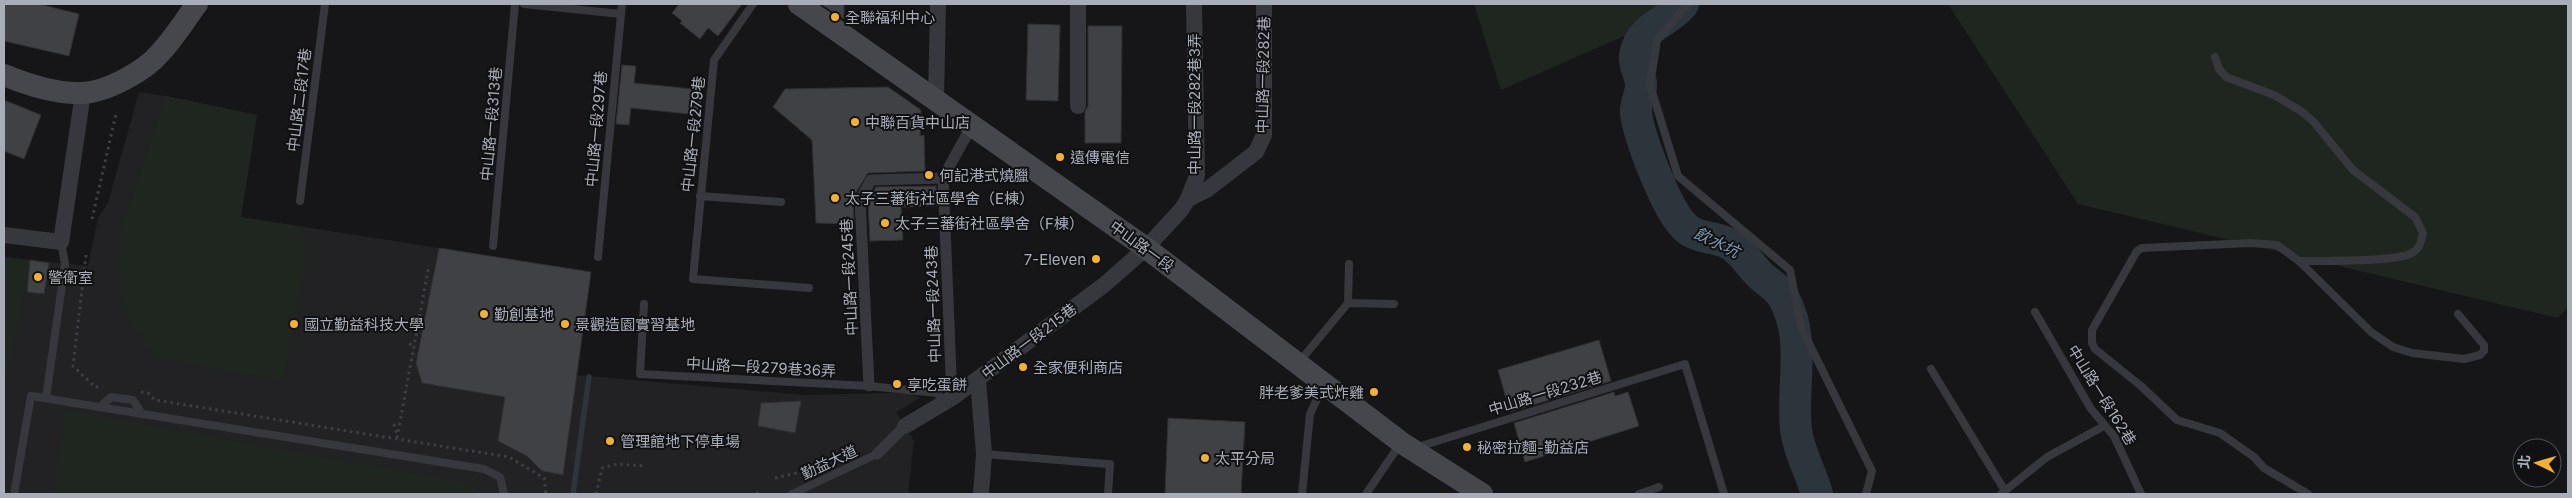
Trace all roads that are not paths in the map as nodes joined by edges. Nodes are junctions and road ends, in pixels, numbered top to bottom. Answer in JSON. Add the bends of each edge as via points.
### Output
{"nodes":[{"id":1,"x":198,"y":4,"type":"edge"},
{"id":2,"x":325,"y":4,"type":"edge"},
{"id":3,"x":515,"y":4,"type":"edge"},
{"id":4,"x":524,"y":4,"type":"edge"},
{"id":5,"x":622,"y":4,"type":"edge"},
{"id":6,"x":753,"y":4,"type":"edge"},
{"id":7,"x":798,"y":4,"type":"edge"},
{"id":8,"x":938,"y":4,"type":"edge"},
{"id":9,"x":1078,"y":4,"type":"edge"},
{"id":10,"x":1194,"y":4,"type":"edge"},
{"id":11,"x":1264,"y":4,"type":"edge"},
{"id":12,"x":1688,"y":4,"type":"edge"},
{"id":13,"x":620,"y":14,"type":"junction"},
{"id":14,"x":2215,"y":58,"type":"dead end"},
{"id":15,"x":4,"y":75,"type":"edge"},
{"id":16,"x":83,"y":93,"type":"junction"},
{"id":17,"x":936,"y":99,"type":"junction"},
{"id":18,"x":1078,"y":106,"type":"dead end"},
{"id":19,"x":971,"y":127,"type":"junction"},
{"id":20,"x":943,"y":178,"type":"junction"},
{"id":21,"x":700,"y":196,"type":"junction"},
{"id":22,"x":1188,"y":199,"type":"junction"},
{"id":23,"x":300,"y":201,"type":"dead end"},
{"id":24,"x":781,"y":202,"type":"dead end"},
{"id":25,"x":4,"y":235,"type":"edge"},
{"id":26,"x":61,"y":242,"type":"junction"},
{"id":27,"x":493,"y":246,"type":"dead end"},
{"id":28,"x":1146,"y":248,"type":"junction"},
{"id":29,"x":598,"y":257,"type":"dead end"},
{"id":30,"x":2299,"y":261,"type":"junction"},
{"id":31,"x":1349,"y":264,"type":"dead end"},
{"id":32,"x":809,"y":288,"type":"dead end"},
{"id":33,"x":1348,"y":303,"type":"junction"},
{"id":34,"x":644,"y":304,"type":"dead end"},
{"id":35,"x":1394,"y":304,"type":"dead end"},
{"id":36,"x":2035,"y":312,"type":"dead end"},
{"id":37,"x":2458,"y":314,"type":"dead end"},
{"id":38,"x":1298,"y":363,"type":"junction"},
{"id":39,"x":1931,"y":369,"type":"dead end"},
{"id":40,"x":978,"y":380,"type":"junction"},
{"id":41,"x":1325,"y":382,"type":"junction"},
{"id":42,"x":869,"y":386,"type":"junction"},
{"id":43,"x":46,"y":398,"type":"junction"},
{"id":44,"x":948,"y":400,"type":"junction"},
{"id":45,"x":100,"y":407,"type":"junction"},
{"id":46,"x":142,"y":414,"type":"junction"},
{"id":47,"x":905,"y":426,"type":"joint"},
{"id":48,"x":2104,"y":426,"type":"junction"},
{"id":49,"x":1408,"y":446,"type":"junction"},
{"id":50,"x":877,"y":454,"type":"joint"},
{"id":51,"x":984,"y":454,"type":"junction"},
{"id":52,"x":1659,"y":487,"type":"dead end"},
{"id":53,"x":2003,"y":493,"type":"edge"},
{"id":54,"x":14,"y":494,"type":"edge"},
{"id":55,"x":504,"y":494,"type":"edge"},
{"id":56,"x":792,"y":494,"type":"edge"},
{"id":57,"x":980,"y":494,"type":"edge"},
{"id":58,"x":1108,"y":494,"type":"edge"},
{"id":59,"x":1302,"y":494,"type":"edge"},
{"id":60,"x":1366,"y":494,"type":"edge"},
{"id":61,"x":1482,"y":494,"type":"edge"},
{"id":62,"x":1639,"y":494,"type":"edge"},
{"id":63,"x":1724,"y":494,"type":"edge"},
{"id":64,"x":1866,"y":494,"type":"edge"},
{"id":65,"x":2141,"y":494,"type":"edge"},
{"id":66,"x":2308,"y":494,"type":"edge"}],
"edges":[{"from":1,"to":16,"type":"main road","via":[[160,55],[120,82]]},
{"from":2,"to":23,"type":"lane","name":"中山路二段17巷"},
{"from":3,"to":27,"type":"lane","name":"中山路一段313巷"},
{"from":4,"to":13,"type":"lane"},
{"from":5,"to":13,"type":"lane","name":"中山路一段297巷"},
{"from":6,"to":21,"type":"lane","name":"中山路一段279巷","via":[[714,60]]},
{"from":7,"to":17,"type":"main road","name":"中山路一段"},
{"from":8,"to":17,"type":"street"},
{"from":9,"to":18,"type":"street"},
{"from":10,"to":22,"type":"street","name":"中山路一段282巷3弄","via":[[1197,176]]},
{"from":11,"to":22,"type":"street","name":"中山路一段282巷","via":[[1264,135],[1256,152],[1208,189]]},
{"from":12,"to":64,"type":"lane","via":[[1657,40],[1650,85],[1678,176],[1790,270],[1801,327],[1872,471]]},
{"from":13,"to":29,"type":"lane","name":"中山路一段297巷"},
{"from":14,"to":30,"type":"lane","via":[[2226,77],[2274,95],[2313,121],[2353,170],[2415,217],[2423,233],[2420,247],[2410,254]]},
{"from":15,"to":16,"type":"main road","via":[[32,87]]},
{"from":16,"to":26,"type":"street"},
{"from":17,"to":19,"type":"main road","name":"中山路一段"},
{"from":19,"to":20,"type":"street"},
{"from":19,"to":28,"type":"main road","name":"中山路一段"},
{"from":20,"to":42,"type":"street","name":"中山路一段245巷","via":[[871,180],[860,200]]},
{"from":20,"to":44,"type":"street","name":"中山路一段243巷"},
{"from":21,"to":24,"type":"lane"},
{"from":21,"to":32,"type":"lane","name":"中山路一段279巷","via":[[693,279]]},
{"from":22,"to":28,"type":"street","name":"中山路一段282巷3弄"},
{"from":25,"to":26,"type":"street"},
{"from":26,"to":43,"type":"lane","via":[[64,264]]},
{"from":28,"to":38,"type":"main road","name":"中山路一段"},
{"from":28,"to":40,"type":"street","name":"中山路一段215巷","via":[[1104,285]]},
{"from":30,"to":37,"type":"lane","via":[[2371,332],[2392,347],[2412,353],[2464,359],[2480,355],[2484,345]]},
{"from":30,"to":66,"type":"lane","via":[[2277,245],[2265,244],[2142,248],[2137,251],[2092,330],[2092,343],[2177,420],[2220,433],[2264,468]]},
{"from":31,"to":33,"type":"lane"},
{"from":33,"to":35,"type":"lane"},
{"from":33,"to":38,"type":"lane"},
{"from":34,"to":42,"type":"lane","name":"中山路一段279巷36弄","via":[[640,374]]},
{"from":36,"to":48,"type":"lane","name":"中山路一段162巷"},
{"from":38,"to":41,"type":"main road","name":"中山路一段"},
{"from":39,"to":53,"type":"lane"},
{"from":40,"to":44,"type":"street","name":"中山路一段215巷"},
{"from":40,"to":51,"type":"street"},
{"from":41,"to":49,"type":"main road","name":"中山路一段"},
{"from":41,"to":59,"type":"lane","via":[[1310,414]]},
{"from":42,"to":44,"type":"lane","name":"中山路一段279巷36弄","via":[[937,393]]},
{"from":43,"to":45,"type":"lane"},
{"from":43,"to":54,"type":"lane","via":[[31,396]]},
{"from":44,"to":47,"type":"street","name":"中山路一段215巷"},
{"from":45,"to":46,"type":"lane"},
{"from":45,"to":46,"type":"lane","via":[[111,397],[133,400]]},
{"from":46,"to":55,"type":"lane","via":[[484,469],[500,477]]},
{"from":47,"to":50,"type":"street"},
{"from":48,"to":53,"type":"lane","via":[[2047,457]]},
{"from":48,"to":65,"type":"lane","name":"中山路一段162巷","via":[[2114,436]]},
{"from":49,"to":60,"type":"lane"},
{"from":49,"to":61,"type":"main road","name":"中山路一段"},
{"from":49,"to":63,"type":"lane","name":"中山路一段232巷","via":[[1685,364]]},
{"from":50,"to":56,"type":"lane","name":"勤益大道"},
{"from":51,"to":57,"type":"street"},
{"from":51,"to":58,"type":"lane","via":[[1109,464]]},
{"from":52,"to":62,"type":"lane"}]}
